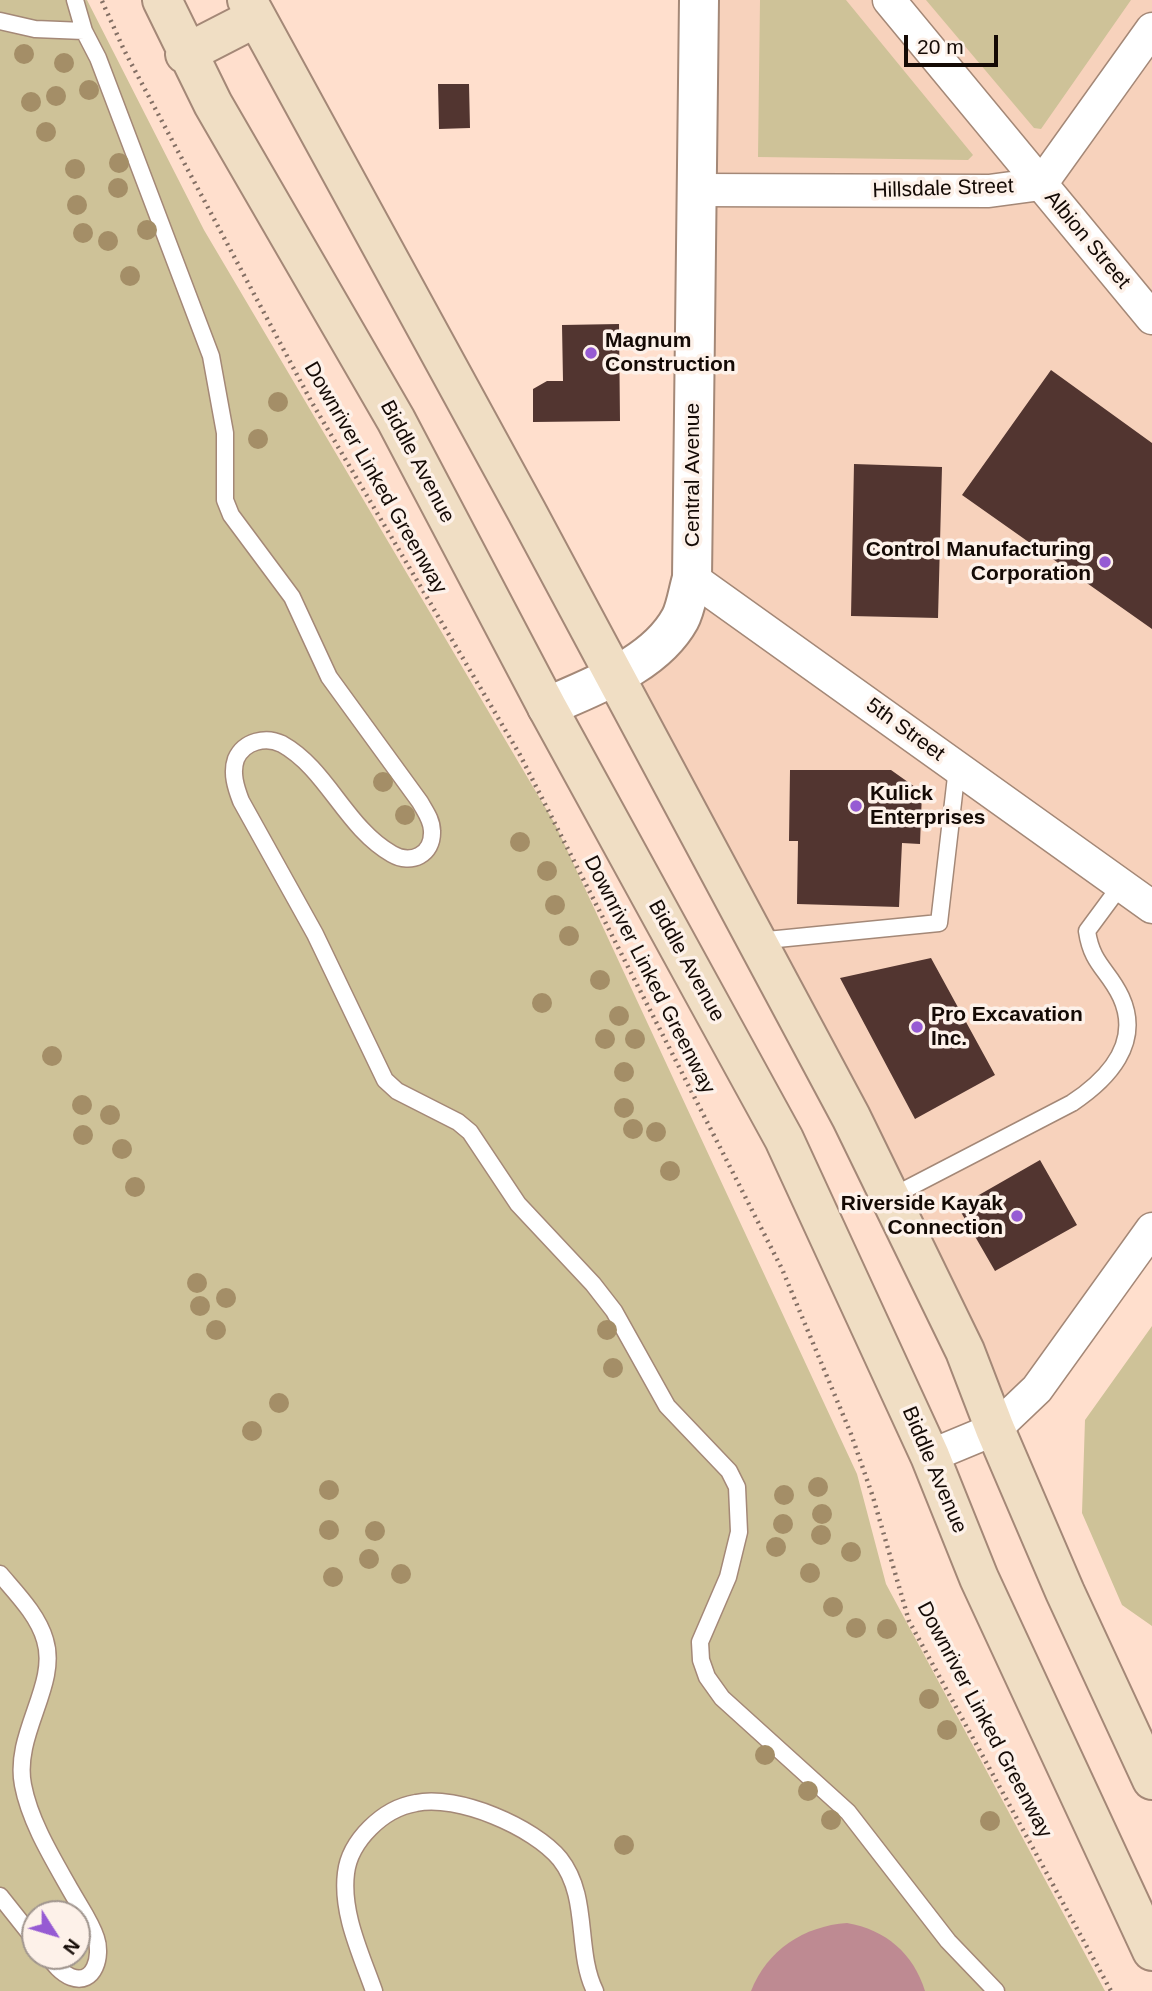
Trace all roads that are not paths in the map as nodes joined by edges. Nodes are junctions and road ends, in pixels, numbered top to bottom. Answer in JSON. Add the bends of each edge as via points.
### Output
{"nodes":[{"id":1,"x":75,"y":0,"type":"edge"},
{"id":2,"x":162,"y":0,"type":"edge"},
{"id":3,"x":699,"y":0,"type":"edge"},
{"id":4,"x":889,"y":0,"type":"edge"},
{"id":5,"x":251,"y":9,"type":"edge"},
{"id":6,"x":0,"y":21,"type":"edge"},
{"id":7,"x":1152,"y":29,"type":"edge"},
{"id":8,"x":53,"y":30,"type":"junction"},
{"id":9,"x":84,"y":31,"type":"junction"},
{"id":10,"x":186,"y":54,"type":"junction"},
{"id":11,"x":98,"y":58,"type":"junction"},
{"id":12,"x":1041,"y":184,"type":"junction"},
{"id":13,"x":696,"y":190,"type":"junction"},
{"id":14,"x":1152,"y":318,"type":"edge"},
{"id":15,"x":692,"y":578,"type":"junction"},
{"id":16,"x":613,"y":676,"type":"junction"},
{"id":17,"x":547,"y":707,"type":"junction"},
{"id":18,"x":957,"y":768,"type":"junction"},
{"id":19,"x":1121,"y":885,"type":"junction"},
{"id":20,"x":1152,"y":907,"type":"edge"},
{"id":21,"x":757,"y":941,"type":"junction"},
{"id":22,"x":889,"y":1198,"type":"junction"},
{"id":23,"x":1152,"y":1229,"type":"edge"},
{"id":24,"x":995,"y":1429,"type":"junction"},
{"id":25,"x":930,"y":1456,"type":"junction"},
{"id":26,"x":0,"y":1574,"type":"edge"},
{"id":27,"x":1141,"y":1730,"type":"edge"},
{"id":28,"x":1152,"y":1780,"type":"edge"},
{"id":29,"x":0,"y":1896,"type":"edge"},
{"id":30,"x":77,"y":1900,"type":"edge"},
{"id":31,"x":21,"y":1922,"type":"edge"},
{"id":32,"x":91,"y":1925,"type":"edge"},
{"id":33,"x":1152,"y":1951,"type":"edge"},
{"id":34,"x":62,"y":1970,"type":"edge"},
{"id":35,"x":374,"y":1991,"type":"edge"},
{"id":36,"x":595,"y":1991,"type":"edge"},
{"id":37,"x":996,"y":1991,"type":"edge"}],
"edges":[{"from":1,"to":8,"type":"lane","via":[[71,19]]},
{"from":1,"to":9,"type":"lane"},
{"from":2,"to":10,"type":"main road","name":"Biddle Avenue"},
{"from":3,"to":13,"type":"street","name":"Central Avenue"},
{"from":4,"to":12,"type":"street","name":"Albion Street"},
{"from":5,"to":10,"type":"main road"},
{"from":5,"to":16,"type":"main road"},
{"from":6,"to":8,"type":"lane"},
{"from":7,"to":12,"type":"street","name":"Hillsdale Street"},
{"from":8,"to":9,"type":"lane"},
{"from":8,"to":11,"type":"lane","via":[[84,40]]},
{"from":9,"to":11,"type":"lane"},
{"from":10,"to":17,"type":"main road","name":"Biddle Avenue","via":[[396,420]]},
{"from":11,"to":37,"type":"lane","via":[[211,356],[225,433],[225,500],[231,516],[292,597],[329,677],[420,802],[433,832],[425,853],[414,859],[391,854],[362,830],[296,755],[268,740],[255,741],[236,759],[235,784],[241,801],[315,934],[384,1080],[470,1132],[518,1204],[614,1311],[667,1406],[718,1456],[737,1487],[740,1512],[735,1553],[700,1642],[707,1677],[732,1707],[848,1812],[948,1941]]},
{"from":12,"to":13,"type":"street","name":"Hillsdale Street","via":[[989,191]]},
{"from":12,"to":14,"type":"street","name":"Albion Street"},
{"from":13,"to":15,"type":"street","name":"Central Avenue"},
{"from":15,"to":16,"type":"street","name":"Central Avenue","via":[[680,619],[651,652]]},
{"from":15,"to":18,"type":"street","name":"5th Street"},
{"from":16,"to":17,"type":"street","name":"Central Avenue"},
{"from":16,"to":21,"type":"main road"},
{"from":17,"to":25,"type":"main road","name":"Biddle Avenue","via":[[784,1139]]},
{"from":18,"to":19,"type":"street","name":"5th Street"},
{"from":18,"to":21,"type":"lane","via":[[939,923]]},
{"from":19,"to":20,"type":"street","name":"5th Street"},
{"from":19,"to":22,"type":"lane","via":[[1087,931],[1090,952],[1121,998],[1127,1021],[1126,1044],[1116,1066],[1072,1103]]},
{"from":21,"to":22,"type":"main road"},
{"from":22,"to":24,"type":"main road","via":[[965,1351]]},
{"from":23,"to":24,"type":"street","via":[[1037,1389]]},
{"from":24,"to":25,"type":"street"},
{"from":24,"to":27,"type":"main road"},
{"from":25,"to":33,"type":"main road","name":"Biddle Avenue","via":[[979,1578]]},
{"from":26,"to":30,"type":"lane","via":[[38,1623],[48,1656],[23,1745],[23,1786],[40,1832]]},
{"from":27,"to":28,"type":"main road"},
{"from":29,"to":31,"type":"lane"},
{"from":32,"to":34,"type":"lane","via":[[99,1950],[97,1966],[84,1978]]},
{"from":35,"to":36,"type":"lane","via":[[349,1916],[346,1874],[362,1835],[388,1813],[419,1802],[494,1816],[550,1849],[577,1895],[586,1963]]}]}
